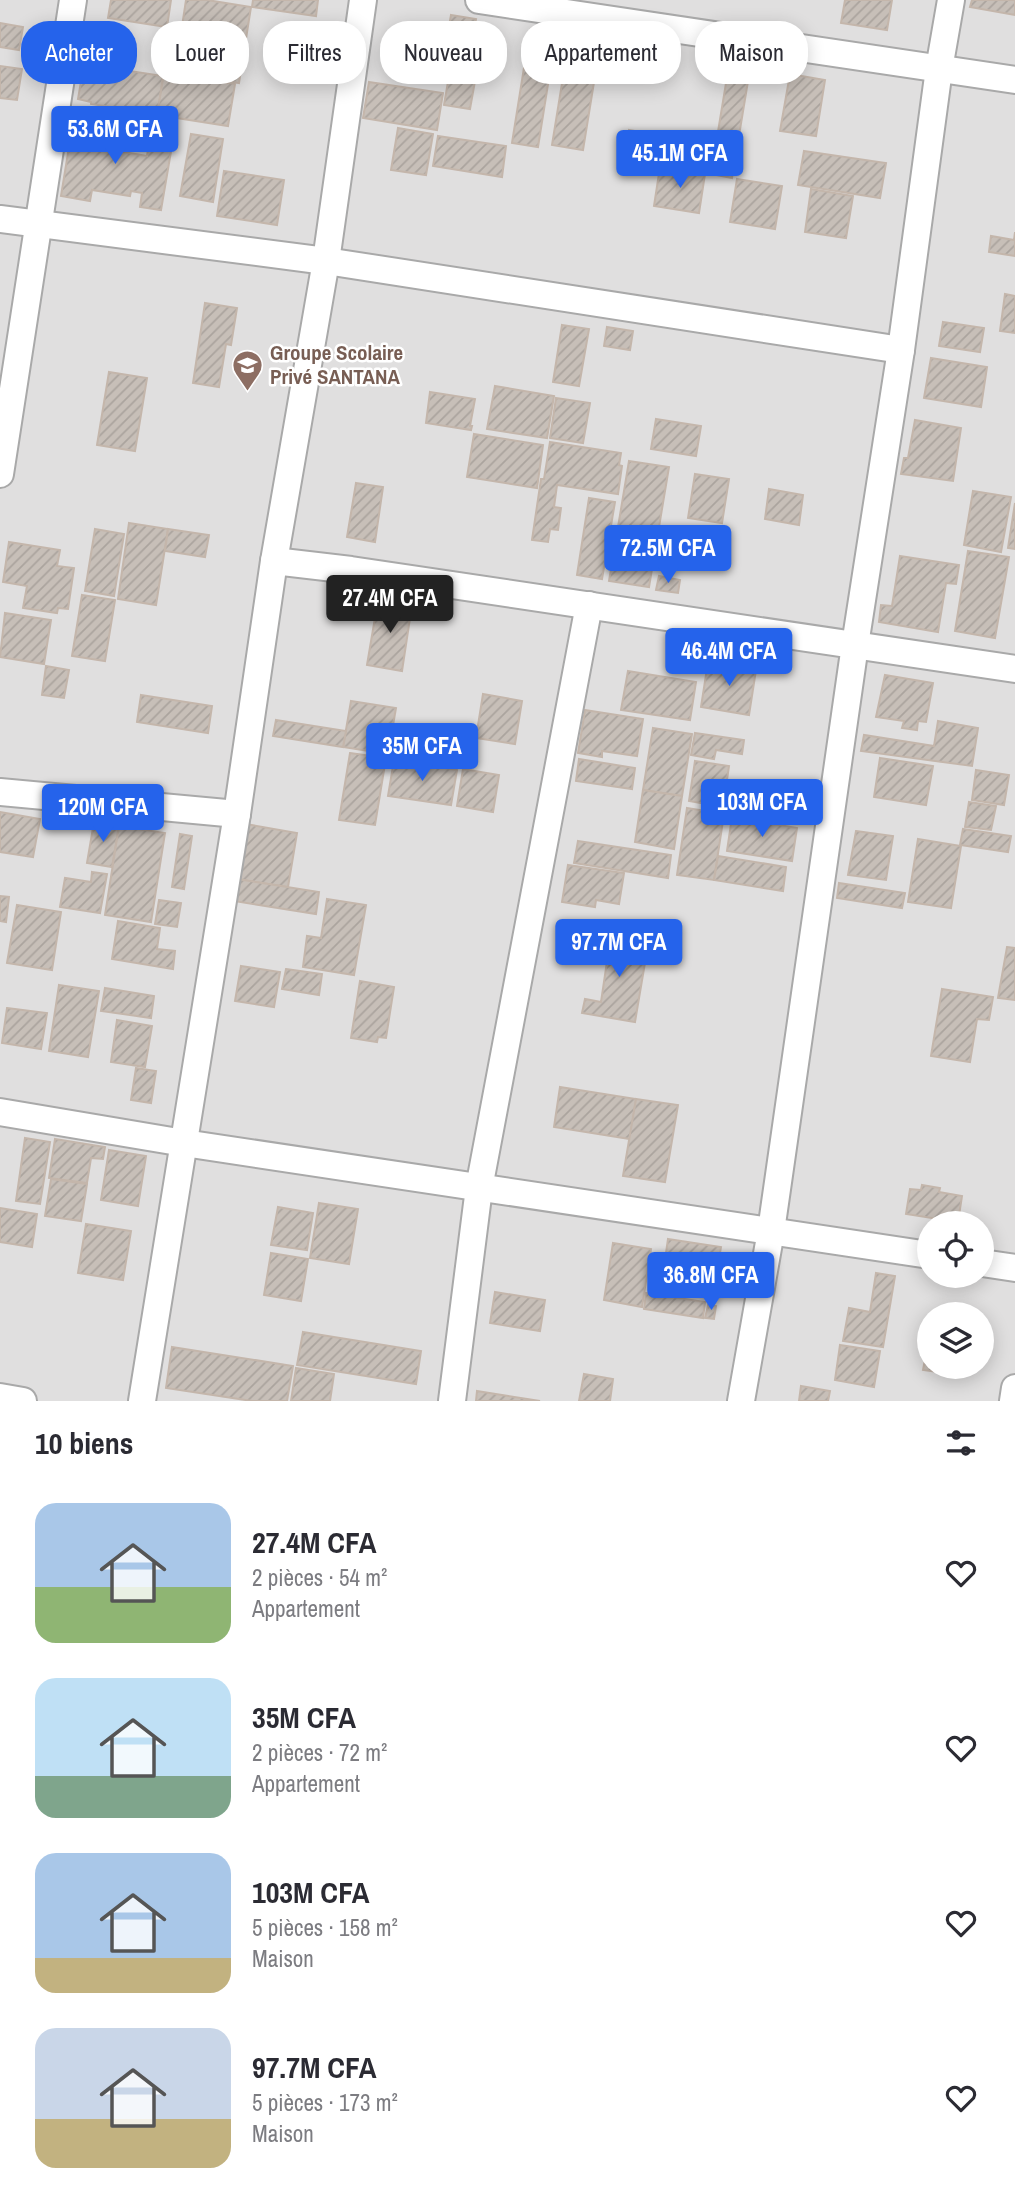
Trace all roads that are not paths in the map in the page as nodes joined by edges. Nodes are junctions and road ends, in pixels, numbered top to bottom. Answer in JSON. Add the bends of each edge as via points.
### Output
{"nodes":[{"id":1,"x":73,"y":0,"type":"edge"},
{"id":2,"x":363,"y":0,"type":"edge"},
{"id":3,"x":479,"y":0,"type":"edge"},
{"id":4,"x":951,"y":0,"type":"edge"},
{"id":5,"x":939,"y":69,"type":"junction"},
{"id":6,"x":1015,"y":80,"type":"edge"},
{"id":7,"x":0,"y":219,"type":"edge"},
{"id":8,"x":39,"y":225,"type":"junction"},
{"id":9,"x":326,"y":261,"type":"junction"},
{"id":10,"x":901,"y":350,"type":"junction"},
{"id":11,"x":0,"y":474,"type":"edge"},
{"id":12,"x":274,"y":561,"type":"junction"},
{"id":13,"x":589,"y":605,"type":"junction"},
{"id":14,"x":855,"y":645,"type":"junction"},
{"id":15,"x":1015,"y":669,"type":"edge"},
{"id":16,"x":0,"y":792,"type":"edge"},
{"id":17,"x":237,"y":814,"type":"junction"},
{"id":18,"x":0,"y":1112,"type":"edge"},
{"id":19,"x":184,"y":1143,"type":"junction"},
{"id":20,"x":479,"y":1188,"type":"junction"},
{"id":21,"x":771,"y":1231,"type":"junction"},
{"id":22,"x":917,"y":1253,"type":"edge"},
{"id":23,"x":994,"y":1265,"type":"edge"},
{"id":24,"x":1015,"y":1268,"type":"edge"},
{"id":25,"x":1015,"y":1388,"type":"edge"},
{"id":26,"x":0,"y":1397,"type":"edge"},
{"id":27,"x":23,"y":1401,"type":"edge"},
{"id":28,"x":142,"y":1401,"type":"edge"},
{"id":29,"x":453,"y":1401,"type":"edge"},
{"id":30,"x":741,"y":1401,"type":"edge"},
{"id":31,"x":1013,"y":1401,"type":"edge"}],
"edges":[{"from":1,"to":8,"type":"street"},
{"from":2,"to":9,"type":"street"},
{"from":3,"to":5,"type":"street"},
{"from":4,"to":5,"type":"street"},
{"from":5,"to":6,"type":"street"},
{"from":5,"to":10,"type":"street"},
{"from":7,"to":8,"type":"street"},
{"from":8,"to":9,"type":"street"},
{"from":8,"to":11,"type":"street"},
{"from":9,"to":10,"type":"street"},
{"from":9,"to":12,"type":"street"},
{"from":10,"to":14,"type":"street"},
{"from":12,"to":13,"type":"street"},
{"from":12,"to":17,"type":"street"},
{"from":13,"to":14,"type":"street"},
{"from":13,"to":20,"type":"street"},
{"from":14,"to":15,"type":"street"},
{"from":14,"to":21,"type":"street"},
{"from":16,"to":17,"type":"street"},
{"from":17,"to":19,"type":"street"},
{"from":18,"to":19,"type":"street"},
{"from":19,"to":20,"type":"street"},
{"from":19,"to":28,"type":"street"},
{"from":20,"to":21,"type":"street"},
{"from":20,"to":29,"type":"street"},
{"from":21,"to":22,"type":"street"},
{"from":21,"to":30,"type":"street"},
{"from":23,"to":24,"type":"street"},
{"from":25,"to":31,"type":"street"},
{"from":26,"to":27,"type":"street"}]}
